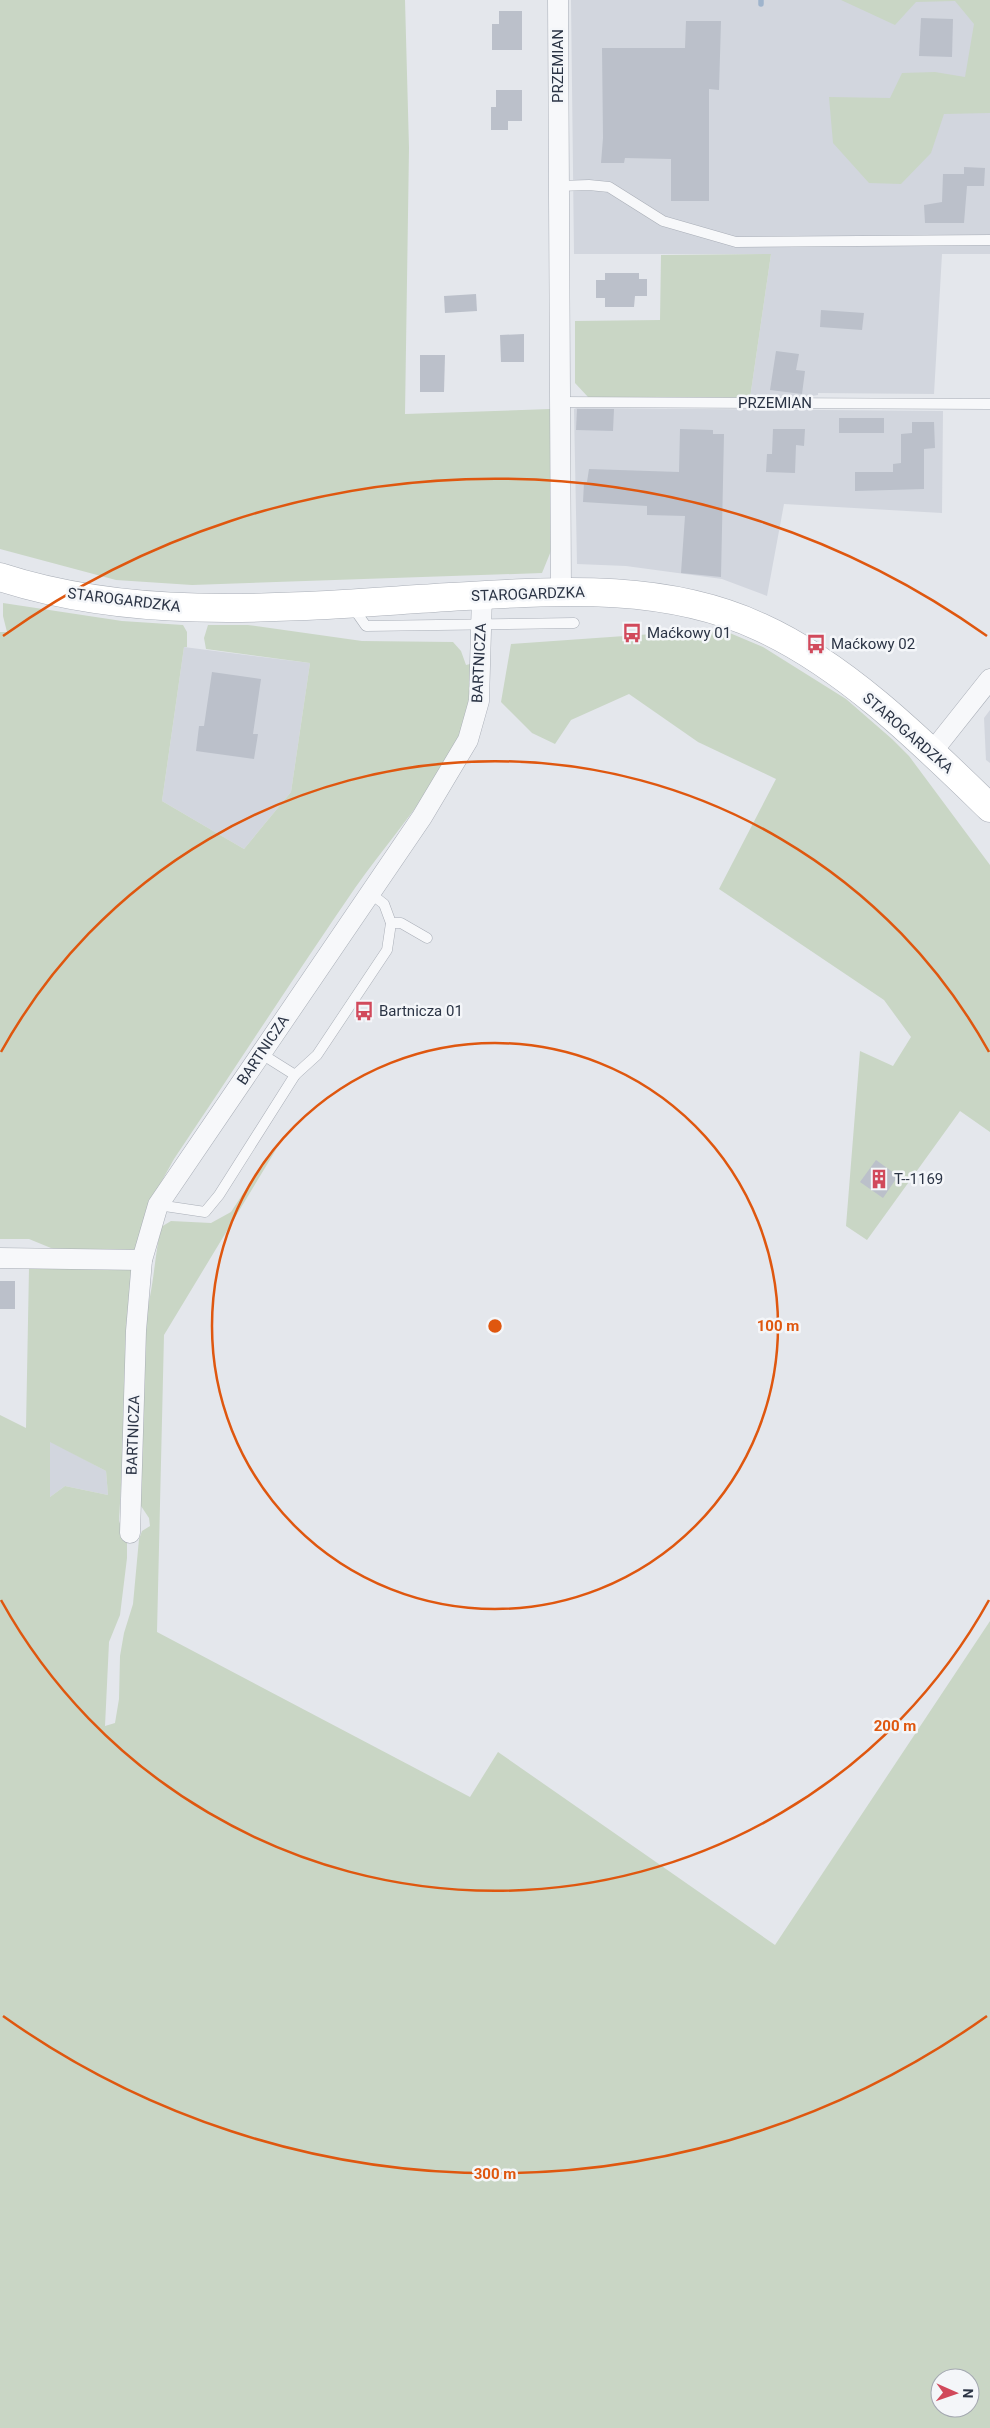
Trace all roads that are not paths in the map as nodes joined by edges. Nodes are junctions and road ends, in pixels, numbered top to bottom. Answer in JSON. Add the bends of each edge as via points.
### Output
{"nodes":[{"id":1,"x":558,"y":0,"type":"edge"},
{"id":2,"x":559,"y":186,"type":"junction"},
{"id":3,"x":990,"y":240,"type":"edge"},
{"id":4,"x":559,"y":402,"type":"junction"},
{"id":5,"x":990,"y":404,"type":"edge"},
{"id":6,"x":2,"y":580,"type":"edge"},
{"id":7,"x":561,"y":592,"type":"junction"},
{"id":8,"x":482,"y":595,"type":"junction"},
{"id":9,"x":350,"y":603,"type":"junction"},
{"id":10,"x":574,"y":623,"type":"dead end"},
{"id":11,"x":482,"y":625,"type":"junction"},
{"id":12,"x":990,"y":679,"type":"edge"},
{"id":13,"x":932,"y":752,"type":"junction"},
{"id":14,"x":990,"y":808,"type":"edge"},
{"id":15,"x":370,"y":893,"type":"junction"},
{"id":16,"x":391,"y":923,"type":"junction"},
{"id":17,"x":427,"y":938,"type":"dead end"},
{"id":18,"x":260,"y":1053,"type":"junction"},
{"id":19,"x":295,"y":1076,"type":"junction"},
{"id":20,"x":158,"y":1205,"type":"junction"},
{"id":21,"x":0,"y":1258,"type":"edge"},
{"id":22,"x":142,"y":1260,"type":"junction"},
{"id":23,"x":130,"y":1533,"type":"dead end"}],
"edges":[{"from":1,"to":2,"type":"street","name":"PRZEMIAN"},
{"from":2,"to":3,"type":"lane","via":[[609,187],[663,220],[736,242]]},
{"from":2,"to":4,"type":"street","name":"PRZEMIAN"},
{"from":4,"to":5,"type":"lane","name":"PRZEMIAN"},
{"from":4,"to":7,"type":"street","name":"PRZEMIAN"},
{"from":6,"to":9,"type":"main road","name":"STAROGARDZKA","via":[[145,606],[197,608]]},
{"from":7,"to":8,"type":"main road","name":"STAROGARDZKA"},
{"from":7,"to":13,"type":"main road","name":"STAROGARDZKA","via":[[658,597],[706,606],[761,627],[860,691]]},
{"from":8,"to":9,"type":"main road","name":"STAROGARDZKA"},
{"from":8,"to":11,"type":"street","name":"BARTNICZA"},
{"from":9,"to":11,"type":"lane","via":[[366,626]]},
{"from":10,"to":11,"type":"lane"},
{"from":11,"to":15,"type":"street","name":"BARTNICZA","via":[[479,701],[468,740],[422,817]]},
{"from":12,"to":13,"type":"street"},
{"from":13,"to":14,"type":"main road","name":"STAROGARDZKA"},
{"from":15,"to":16,"type":"lane","via":[[384,904]]},
{"from":15,"to":18,"type":"street","name":"BARTNICZA"},
{"from":16,"to":17,"type":"lane","via":[[401,923]]},
{"from":16,"to":19,"type":"lane","via":[[387,950],[317,1055]]},
{"from":18,"to":19,"type":"lane"},
{"from":18,"to":20,"type":"street","name":"BARTNICZA"},
{"from":19,"to":20,"type":"lane","via":[[205,1212]]},
{"from":20,"to":22,"type":"street","name":"BARTNICZA"},
{"from":21,"to":22,"type":"street"},
{"from":22,"to":23,"type":"street","name":"BARTNICZA","via":[[136,1331]]}]}
